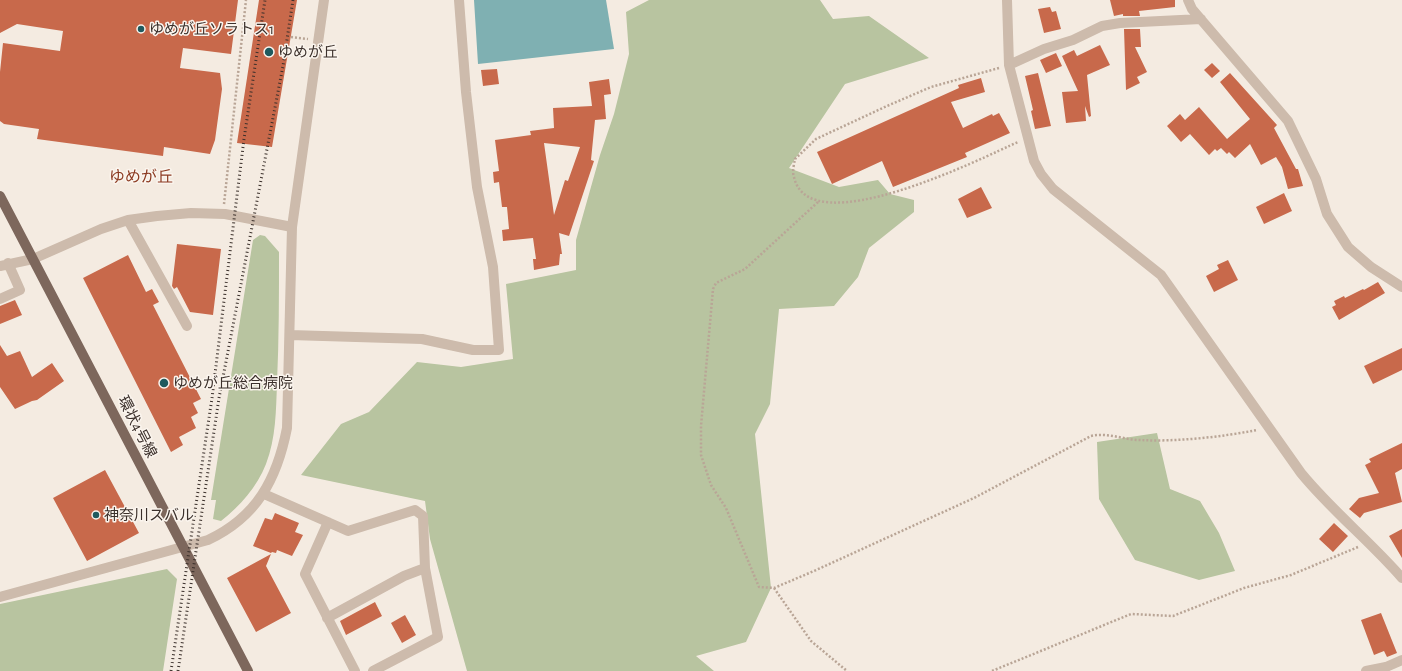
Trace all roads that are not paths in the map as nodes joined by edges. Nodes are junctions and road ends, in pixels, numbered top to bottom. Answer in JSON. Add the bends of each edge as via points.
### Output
{"nodes":[{"id":1,"x":324,"y":0,"type":"edge"},
{"id":2,"x":459,"y":0,"type":"edge"},
{"id":3,"x":1007,"y":0,"type":"edge"},
{"id":4,"x":1188,"y":0,"type":"edge"},
{"id":5,"x":1201,"y":19,"type":"junction"},
{"id":6,"x":1009,"y":65,"type":"junction"},
{"id":7,"x":0,"y":196,"type":"edge"},
{"id":8,"x":128,"y":220,"type":"junction"},
{"id":9,"x":292,"y":227,"type":"junction"},
{"id":10,"x":33,"y":259,"type":"junction"},
{"id":11,"x":4,"y":264,"type":"edge"},
{"id":12,"x":1402,"y":287,"type":"edge"},
{"id":13,"x":0,"y":299,"type":"edge"},
{"id":14,"x":187,"y":326,"type":"dead end"},
{"id":15,"x":290,"y":335,"type":"junction"},
{"id":16,"x":264,"y":494,"type":"junction"},
{"id":17,"x":328,"y":522,"type":"junction"},
{"id":18,"x":182,"y":547,"type":"junction"},
{"id":19,"x":425,"y":568,"type":"junction"},
{"id":20,"x":1402,"y":578,"type":"edge"},
{"id":21,"x":0,"y":597,"type":"edge"},
{"id":22,"x":327,"y":618,"type":"junction"},
{"id":23,"x":1402,"y":660,"type":"edge"},
{"id":24,"x":248,"y":671,"type":"edge"},
{"id":25,"x":355,"y":671,"type":"edge"},
{"id":26,"x":372,"y":671,"type":"edge"},
{"id":27,"x":1366,"y":671,"type":"edge"}],
"edges":[{"from":1,"to":9,"type":"street"},
{"from":2,"to":15,"type":"street","via":[[477,187],[493,267],[499,350],[473,350],[422,340]]},
{"from":3,"to":6,"type":"street"},
{"from":4,"to":5,"type":"street"},
{"from":5,"to":6,"type":"street","via":[[1102,26]]},
{"from":5,"to":12,"type":"street","via":[[1288,121],[1316,179],[1327,214],[1348,247],[1371,267]]},
{"from":6,"to":20,"type":"street","via":[[1034,161],[1040,174],[1053,189],[1168,283],[1313,488]]},
{"from":7,"to":10,"type":"main road","name":"環状4号線"},
{"from":8,"to":9,"type":"street","via":[[190,213],[225,214]]},
{"from":8,"to":10,"type":"street"},
{"from":8,"to":14,"type":"street"},
{"from":9,"to":15,"type":"street"},
{"from":10,"to":11,"type":"street"},
{"from":10,"to":18,"type":"main road","name":"環状4号線"},
{"from":11,"to":13,"type":"street","via":[[20,290]]},
{"from":15,"to":16,"type":"street","via":[[287,428],[282,452]]},
{"from":16,"to":17,"type":"street"},
{"from":16,"to":18,"type":"street","via":[[243,518],[229,529],[208,540]]},
{"from":17,"to":19,"type":"street","via":[[348,531],[414,510],[423,516]]},
{"from":17,"to":22,"type":"street","via":[[305,574]]},
{"from":18,"to":21,"type":"street"},
{"from":18,"to":24,"type":"main road","name":"環状4号線"},
{"from":19,"to":22,"type":"street","via":[[404,576]]},
{"from":19,"to":26,"type":"street","via":[[438,637]]},
{"from":22,"to":25,"type":"street"},
{"from":23,"to":27,"type":"street"}]}
